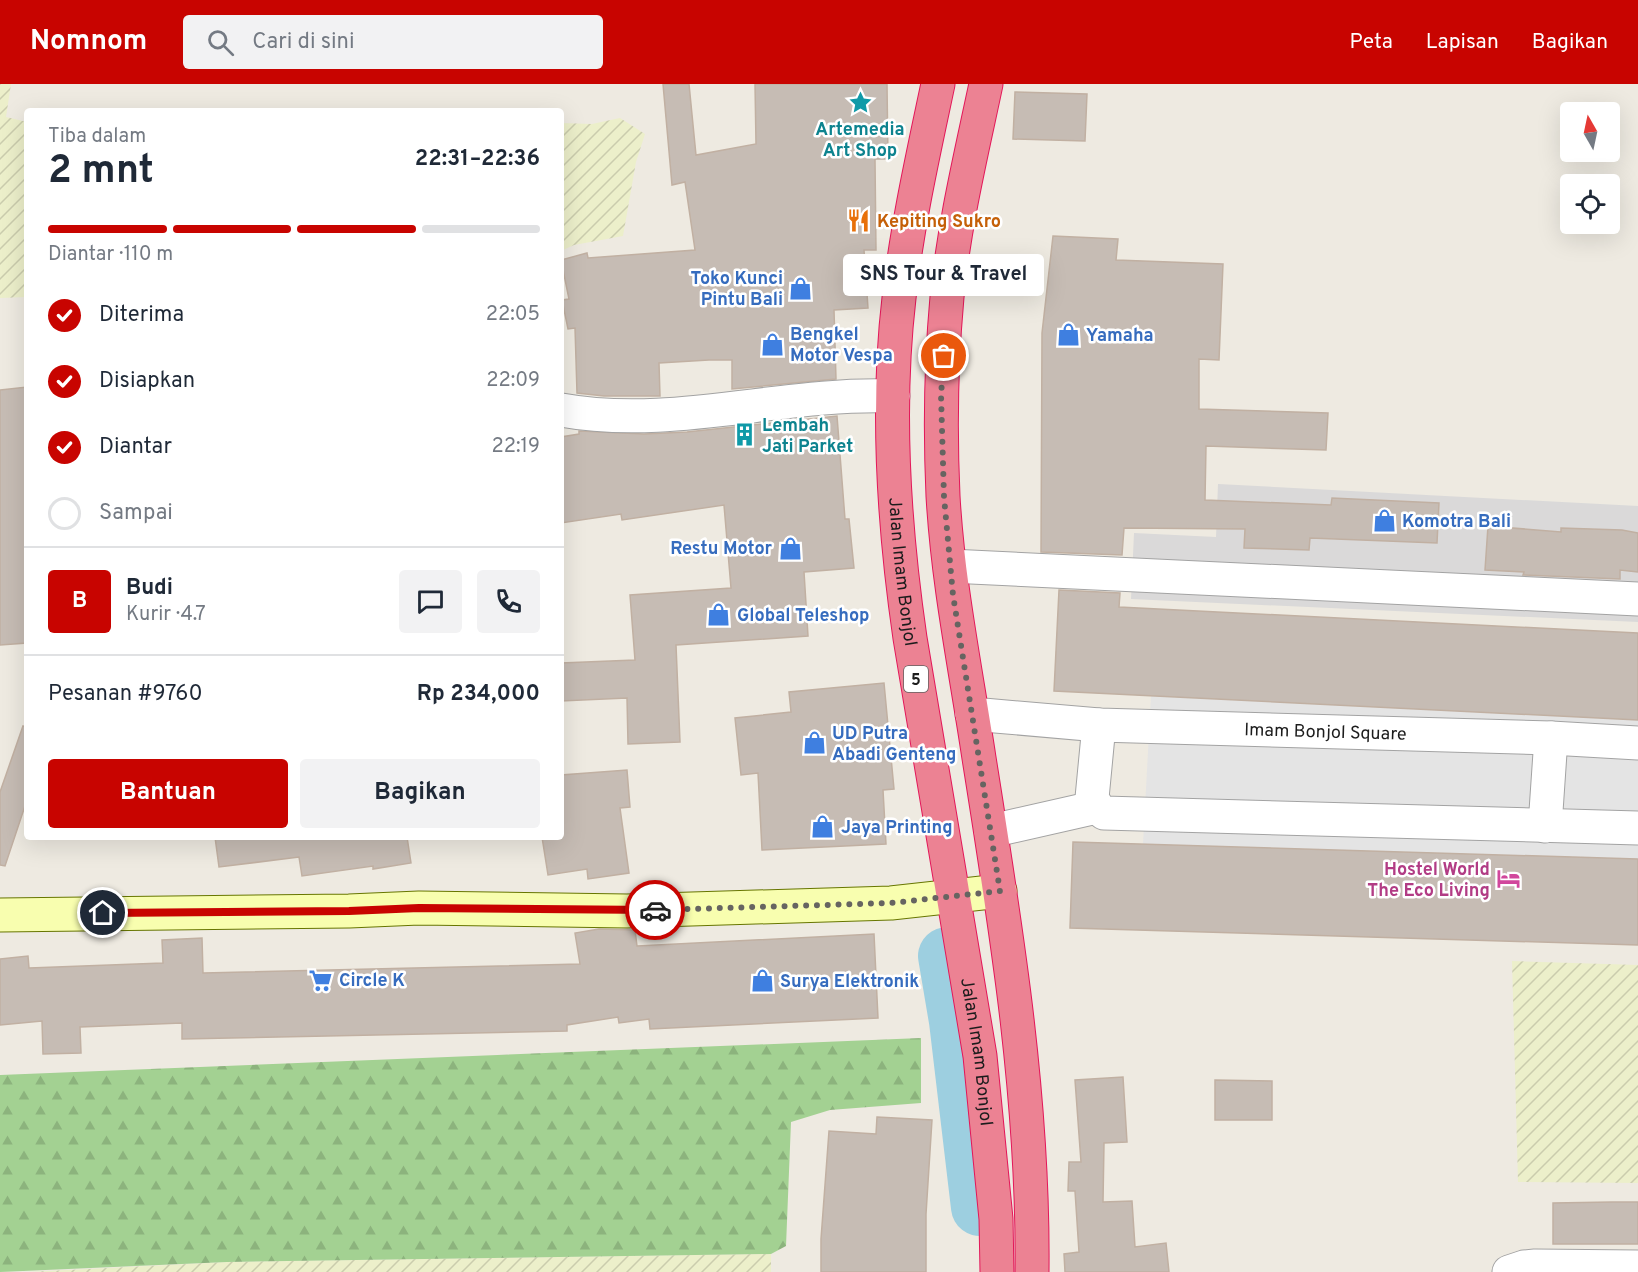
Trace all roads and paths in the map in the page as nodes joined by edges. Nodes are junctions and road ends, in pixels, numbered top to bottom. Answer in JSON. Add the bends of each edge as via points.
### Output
{"nodes":[{"id":1,"x":938,"y":84,"type":"edge"},
{"id":2,"x":986,"y":84,"type":"edge"},
{"id":3,"x":893,"y":396,"type":"junction"},
{"id":4,"x":564,"y":410,"type":"edge"},
{"id":5,"x":950,"y":566,"type":"junction"},
{"id":6,"x":1638,"y":599,"type":"edge"},
{"id":7,"x":972,"y":714,"type":"junction"},
{"id":8,"x":1099,"y":725,"type":"junction"},
{"id":9,"x":1551,"y":738,"type":"junction"},
{"id":10,"x":1638,"y":742,"type":"edge"},
{"id":11,"x":1097,"y":807,"type":"junction"},
{"id":12,"x":1545,"y":826,"type":"junction"},
{"id":13,"x":1638,"y":828,"type":"edge"},
{"id":14,"x":991,"y":831,"type":"junction"},
{"id":15,"x":1000,"y":891,"type":"junction"},
{"id":16,"x":952,"y":896,"type":"junction"},
{"id":17,"x":0,"y":915,"type":"edge"},
{"id":18,"x":1638,"y":1267,"type":"edge"},
{"id":19,"x":997,"y":1272,"type":"edge"},
{"id":20,"x":1032,"y":1272,"type":"edge"},
{"id":21,"x":1509,"y":1272,"type":"edge"}],
"edges":[{"from":1,"to":3,"type":"highway","name":"Jalan Imam Bonjol","number":"5","via":[[898,299]]},
{"from":2,"to":5,"type":"highway","via":[[962,198],[947,297],[941,395]]},
{"from":3,"to":4,"type":"street","via":[[817,398],[642,417]]},
{"from":3,"to":16,"type":"highway","name":"Jalan Imam Bonjol","number":"5","via":[[904,597]]},
{"from":5,"to":6,"type":"street"},
{"from":5,"to":7,"type":"highway"},
{"from":7,"to":8,"type":"street","name":"Imam Bonjol Square"},
{"from":7,"to":14,"type":"highway"},
{"from":8,"to":9,"type":"street","name":"Imam Bonjol Square"},
{"from":8,"to":11,"type":"street","via":[[1092,798]]},
{"from":9,"to":10,"type":"street","name":"Imam Bonjol Square"},
{"from":9,"to":12,"type":"street"},
{"from":11,"to":12,"type":"street","via":[[1104,813]]},
{"from":11,"to":14,"type":"street"},
{"from":12,"to":13,"type":"street"},
{"from":14,"to":15,"type":"highway"},
{"from":15,"to":16,"type":"main road"},
{"from":15,"to":20,"type":"highway","via":[[1021,1051],[1033,1214]]},
{"from":16,"to":17,"type":"main road","via":[[891,903],[627,911],[419,908]]},
{"from":16,"to":19,"type":"highway","name":"Jalan Imam Bonjol","number":"5","via":[[980,1056],[996,1219]]},
{"from":18,"to":21,"type":"street","via":[[1535,1266]]}]}
